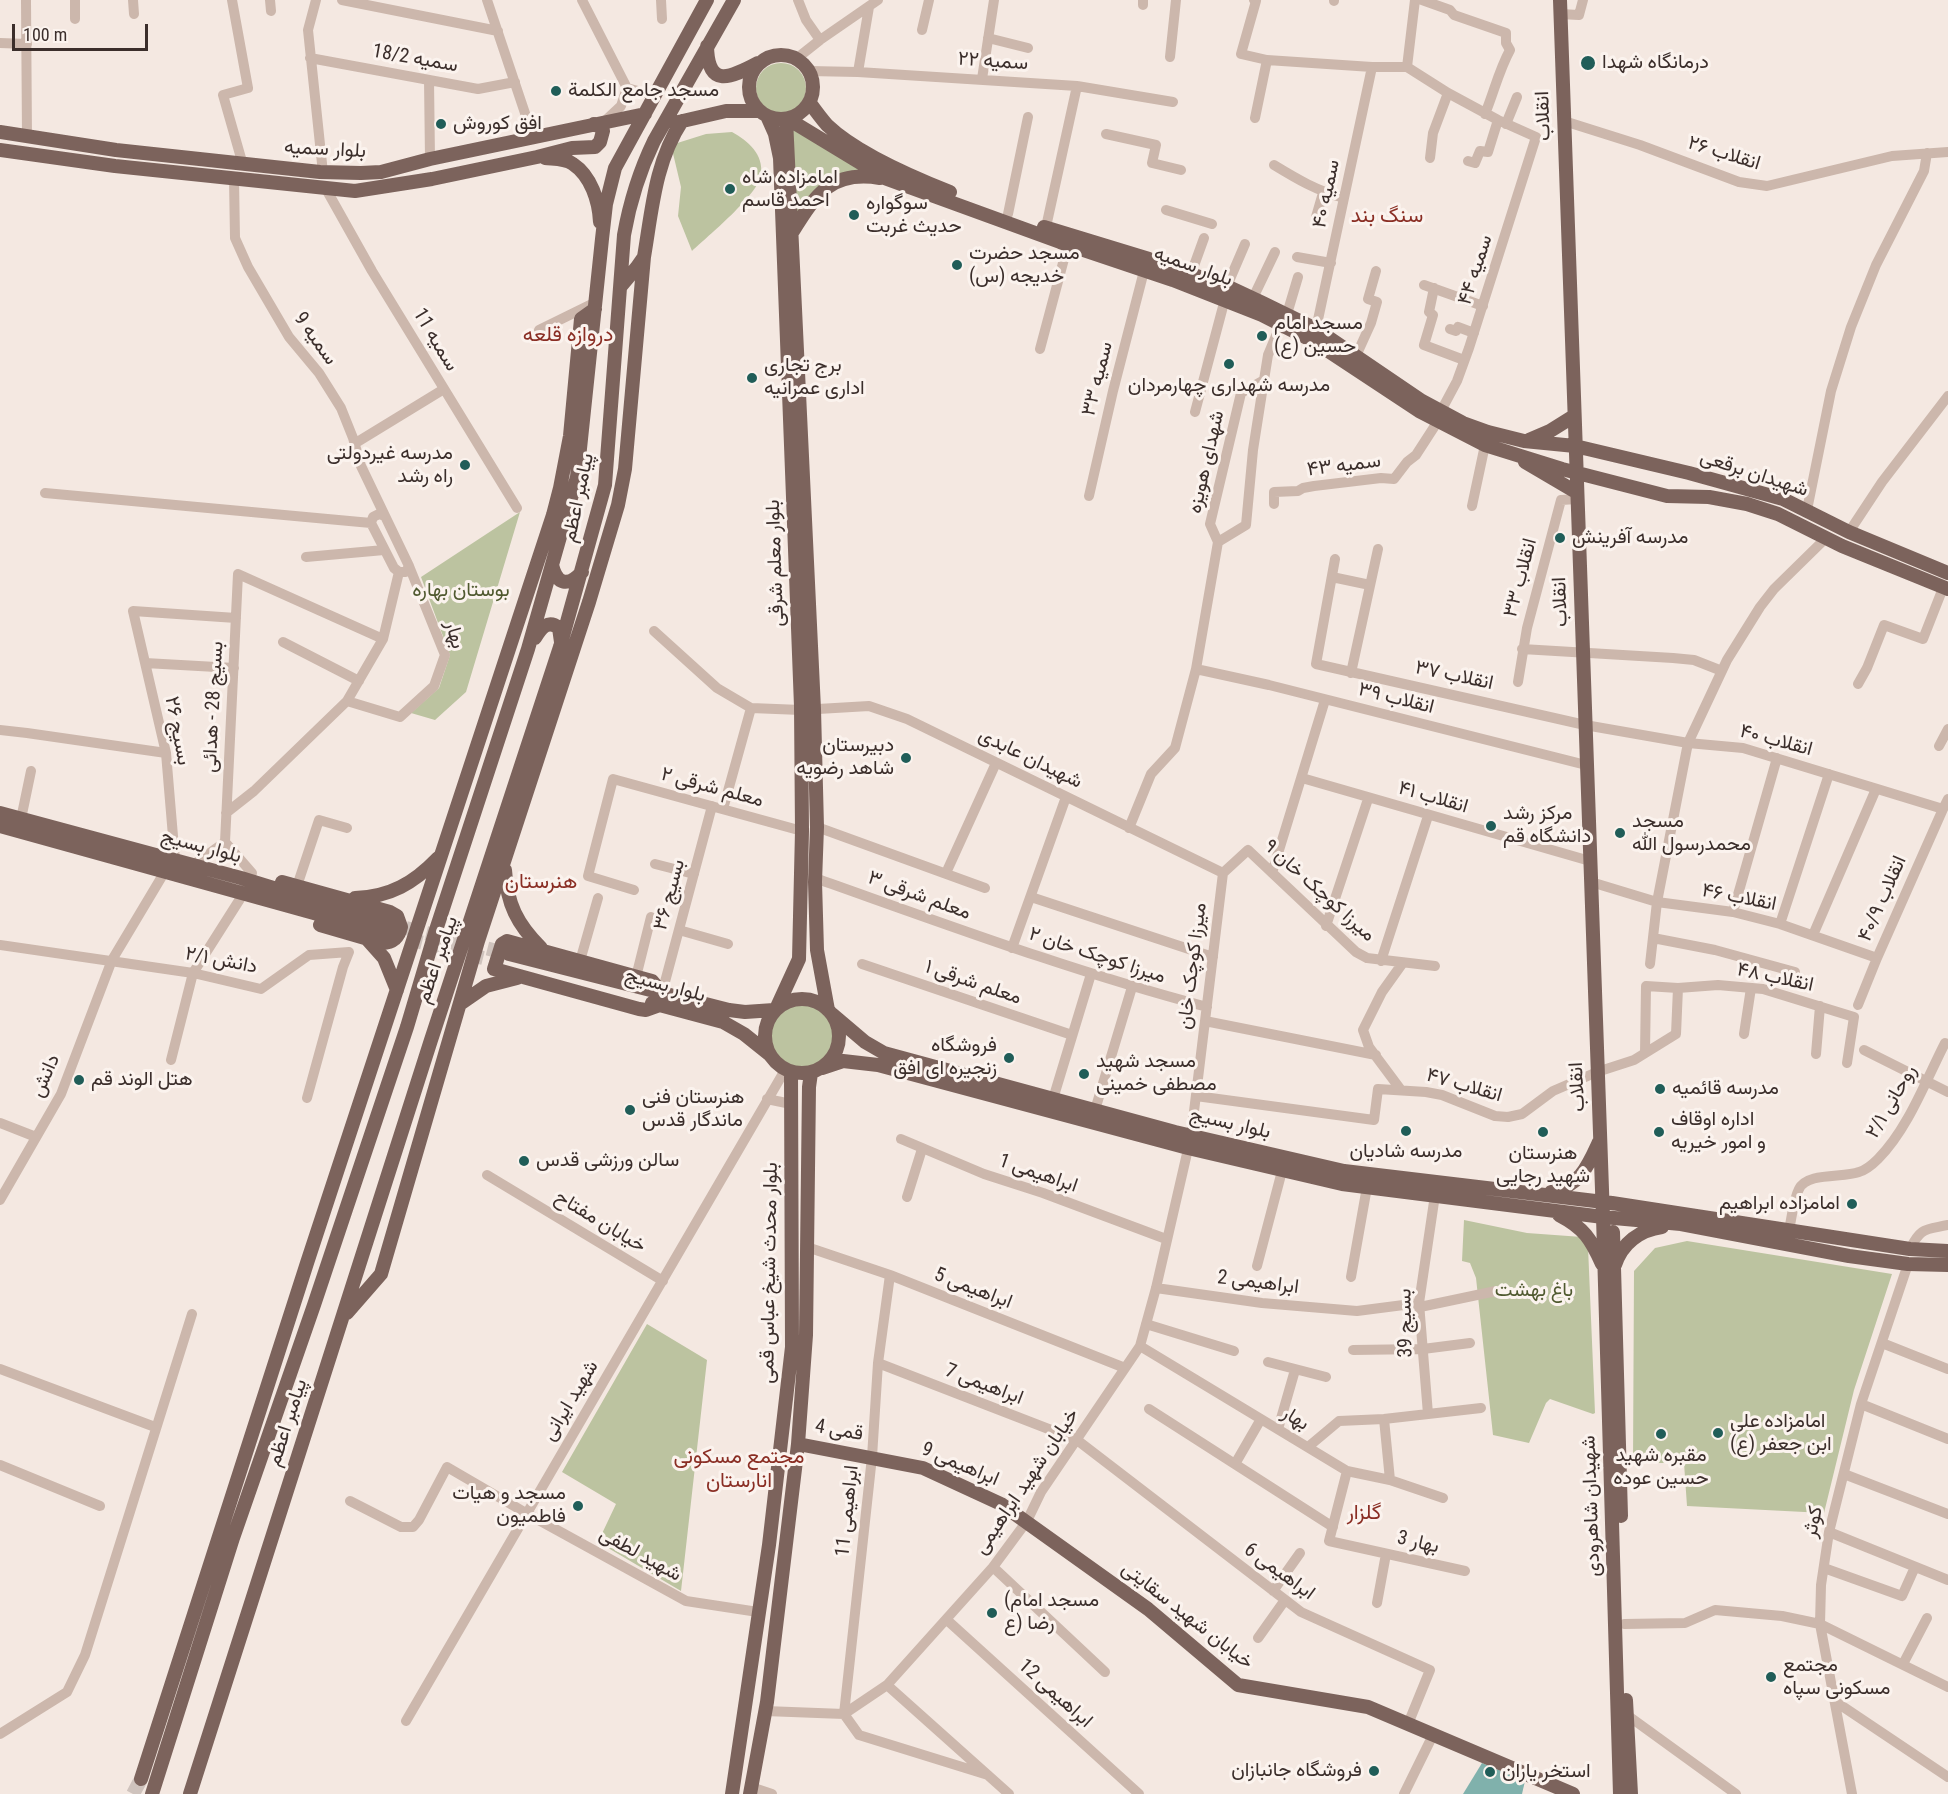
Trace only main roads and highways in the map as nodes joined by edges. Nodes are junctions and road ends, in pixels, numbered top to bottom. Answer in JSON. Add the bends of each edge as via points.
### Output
{"nodes":[{"id":1,"x":707,"y":0,"type":"edge"},
{"id":2,"x":734,"y":0,"type":"edge"},
{"id":3,"x":1560,"y":0,"type":"edge"},
{"id":4,"x":707,"y":45,"type":"junction"},
{"id":5,"x":760,"y":62,"type":"junction"},
{"id":6,"x":810,"y":102,"type":"junction"},
{"id":7,"x":645,"y":114,"type":"junction"},
{"id":8,"x":763,"y":114,"type":"junction"},
{"id":9,"x":787,"y":119,"type":"junction"},
{"id":10,"x":682,"y":121,"type":"junction"},
{"id":11,"x":599,"y":123,"type":"junction"},
{"id":12,"x":661,"y":128,"type":"junction"},
{"id":13,"x":0,"y":132,"type":"edge"},
{"id":14,"x":654,"y":141,"type":"junction"},
{"id":15,"x":0,"y":150,"type":"edge"},
{"id":16,"x":537,"y":157,"type":"junction"},
{"id":17,"x":657,"y":179,"type":"junction"},
{"id":18,"x":887,"y":179,"type":"junction"},
{"id":19,"x":793,"y":231,"type":"junction"},
{"id":20,"x":602,"y":239,"type":"junction"},
{"id":21,"x":644,"y":257,"type":"junction"},
{"id":22,"x":621,"y":286,"type":"junction"},
{"id":23,"x":1226,"y":293,"type":"junction"},
{"id":24,"x":596,"y":306,"type":"junction"},
{"id":25,"x":1284,"y":319,"type":"junction"},
{"id":26,"x":1439,"y":416,"type":"junction"},
{"id":27,"x":1574,"y":416,"type":"junction"},
{"id":28,"x":1524,"y":441,"type":"junction"},
{"id":29,"x":1547,"y":444,"type":"junction"},
{"id":30,"x":1575,"y":446,"type":"junction"},
{"id":31,"x":1508,"y":452,"type":"junction"},
{"id":32,"x":1545,"y":462,"type":"junction"},
{"id":33,"x":1576,"y":472,"type":"junction"},
{"id":34,"x":1576,"y":496,"type":"junction"},
{"id":35,"x":1849,"y":532,"type":"junction"},
{"id":36,"x":1842,"y":546,"type":"junction"},
{"id":37,"x":552,"y":565,"type":"junction"},
{"id":38,"x":582,"y":572,"type":"junction"},
{"id":39,"x":1948,"y":573,"type":"edge"},
{"id":40,"x":1946,"y":588,"type":"edge"},
{"id":41,"x":561,"y":647,"type":"junction"},
{"id":42,"x":528,"y":649,"type":"junction"},
{"id":43,"x":808,"y":710,"type":"junction"},
{"id":44,"x":0,"y":813,"type":"edge"},
{"id":45,"x":0,"y":826,"type":"edge"},
{"id":46,"x":441,"y":855,"type":"junction"},
{"id":47,"x":505,"y":860,"type":"junction"},
{"id":48,"x":246,"y":876,"type":"junction"},
{"id":49,"x":238,"y":896,"type":"junction"},
{"id":50,"x":345,"y":899,"type":"junction"},
{"id":51,"x":365,"y":938,"type":"junction"},
{"id":52,"x":542,"y":950,"type":"junction"},
{"id":53,"x":508,"y":959,"type":"tunnel mouth"},
{"id":54,"x":465,"y":962,"type":"junction"},
{"id":55,"x":520,"y":977,"type":"junction"},
{"id":56,"x":397,"y":990,"type":"junction"},
{"id":57,"x":661,"y":999,"type":"junction"},
{"id":58,"x":460,"y":1004,"type":"junction"},
{"id":59,"x":776,"y":1009,"type":"junction"},
{"id":60,"x":830,"y":1012,"type":"junction"},
{"id":61,"x":769,"y":1054,"type":"junction"},
{"id":62,"x":817,"y":1070,"type":"junction"},
{"id":63,"x":788,"y":1071,"type":"junction"},
{"id":64,"x":1600,"y":1137,"type":"junction"},
{"id":65,"x":1183,"y":1140,"type":"junction"},
{"id":66,"x":1205,"y":1145,"type":"junction"},
{"id":67,"x":1541,"y":1194,"type":"junction"},
{"id":68,"x":1602,"y":1202,"type":"junction"},
{"id":69,"x":1546,"y":1208,"type":"junction"},
{"id":70,"x":1608,"y":1217,"type":"junction"},
{"id":71,"x":1681,"y":1224,"type":"junction"},
{"id":72,"x":1910,"y":1249,"type":"junction"},
{"id":73,"x":1948,"y":1251,"type":"edge"},
{"id":74,"x":307,"y":1263,"type":"junction"},
{"id":75,"x":1908,"y":1264,"type":"junction"},
{"id":76,"x":1948,"y":1265,"type":"edge"},
{"id":77,"x":1610,"y":1268,"type":"junction"},
{"id":78,"x":314,"y":1305,"type":"junction"},
{"id":79,"x":341,"y":1319,"type":"junction"},
{"id":80,"x":798,"y":1444,"type":"junction"},
{"id":81,"x":872,"y":1456,"type":"joint"},
{"id":82,"x":1028,"y":1521,"type":"joint"},
{"id":83,"x":223,"y":1524,"type":"junction"},
{"id":84,"x":233,"y":1538,"type":"junction"},
{"id":85,"x":141,"y":1779,"type":"tunnel mouth"},
{"id":86,"x":751,"y":1791,"type":"edge"},
{"id":87,"x":152,"y":1794,"type":"edge"},
{"id":88,"x":190,"y":1794,"type":"edge"},
{"id":89,"x":732,"y":1794,"type":"edge"},
{"id":90,"x":1573,"y":1794,"type":"edge"},
{"id":91,"x":1620,"y":1794,"type":"edge"},
{"id":92,"x":1631,"y":1794,"type":"edge"}],
"edges":[{"from":1,"to":7,"type":"main road","name":"پیامبر اعظم"},
{"from":2,"to":4,"type":"main road","name":"پیامبر اعظم"},
{"from":3,"to":27,"type":"main road","name":"انقلاب"},
{"from":4,"to":5,"type":"main road","via":[[710,68],[716,75],[741,72]]},
{"from":4,"to":12,"type":"main road","name":"پیامبر اعظم"},
{"from":5,"to":6,"type":"main road","via":[[777,55],[796,59],[813,81]]},
{"from":5,"to":8,"type":"main road","via":[[748,87]]},
{"from":6,"to":9,"type":"main road","via":[[804,111]]},
{"from":6,"to":23,"type":"main road","name":"بلوار سمیه","via":[[839,135],[904,173],[1047,228],[1191,273]]},
{"from":7,"to":11,"type":"main road","name":"بلوار سمیه"},
{"from":7,"to":20,"type":"main road","name":"پیامبر اعظم","via":[[615,168]]},
{"from":8,"to":9,"type":"main road"},
{"from":8,"to":10,"type":"main road","via":[[726,111]]},
{"from":8,"to":43,"type":"main road","name":"بلوار معلم شرقی","via":[[775,134],[780,158]]},
{"from":9,"to":18,"type":"main road","name":"بلوار سمیه"},
{"from":9,"to":19,"type":"main road","name":"بلوار معلم شرقی"},
{"from":10,"to":12,"type":"main road"},
{"from":10,"to":17,"type":"main road","via":[[670,139]]},
{"from":11,"to":13,"type":"main road","name":"بلوار سمیه","via":[[381,172],[243,165]]},
{"from":11,"to":16,"type":"main road","name":"بلوار سمیه","via":[[603,131],[595,147]]},
{"from":12,"to":14,"type":"main road","name":"پیامبر اعظم"},
{"from":14,"to":17,"type":"main road"},
{"from":14,"to":22,"type":"main road","name":"پیامبر اعظم","via":[[629,203]]},
{"from":15,"to":16,"type":"main road","name":"بلوار سمیه","via":[[355,191]]},
{"from":16,"to":20,"type":"main road","via":[[563,159],[583,174],[592,186]]},
{"from":17,"to":21,"type":"main road"},
{"from":18,"to":19,"type":"main road","via":[[854,176],[829,186],[811,203]]},
{"from":18,"to":23,"type":"main road","name":"بلوار سمیه","via":[[1144,270]]},
{"from":19,"to":43,"type":"main road","name":"بلوار معلم شرقی"},
{"from":20,"to":24,"type":"main road","name":"پیامبر اعظم"},
{"from":21,"to":22,"type":"main road"},
{"from":21,"to":47,"type":"main road","via":[[625,469],[618,505]]},
{"from":22,"to":38,"type":"main road","name":"پیامبر اعظم","via":[[605,485]]},
{"from":23,"to":25,"type":"main road","name":"بلوار سمیه"},
{"from":23,"to":25,"type":"main road","name":"بلوار سمیه","via":[[1253,298]]},
{"from":24,"to":37,"type":"main road","name":"پیامبر اعظم","via":[[577,477]]},
{"from":24,"to":46,"type":"main road","via":[[581,319],[570,436],[560,488]]},
{"from":25,"to":26,"type":"main road","name":"بلوار سمیه","via":[[1419,411]]},
{"from":25,"to":26,"type":"main road","name":"بلوار سمیه","via":[[1316,329]]},
{"from":26,"to":28,"type":"main road","name":"بلوار سمیه"},
{"from":26,"to":31,"type":"main road","name":"بلوار سمیه","via":[[1485,445]]},
{"from":27,"to":28,"type":"main road"},
{"from":27,"to":30,"type":"main road","name":"انقلاب"},
{"from":28,"to":29,"type":"main road","name":"بلوار سمیه"},
{"from":29,"to":30,"type":"main road","name":"بلوار سمیه"},
{"from":29,"to":32,"type":"main road","via":[[1555,455]]},
{"from":30,"to":33,"type":"main road","name":"انقلاب"},
{"from":30,"to":35,"type":"main road","name":"شهیدان برقعی","via":[[1748,489],[1807,510]]},
{"from":31,"to":32,"type":"main road","name":"بلوار سمیه"},
{"from":31,"to":34,"type":"main road"},
{"from":32,"to":33,"type":"main road","name":"بلوار سمیه"},
{"from":33,"to":34,"type":"main road","name":"انقلاب"},
{"from":33,"to":36,"type":"main road","name":"شهیدان برقعی","via":[[1667,496],[1709,497],[1747,504],[1778,514]]},
{"from":34,"to":64,"type":"main road","name":"انقلاب"},
{"from":35,"to":36,"type":"main road"},
{"from":35,"to":39,"type":"main road","name":"شهیدان برقعی"},
{"from":36,"to":40,"type":"main road","name":"شهیدان برقعی"},
{"from":37,"to":38,"type":"main road","via":[[561,581],[573,580]]},
{"from":37,"to":42,"type":"main road","name":"پیامبر اعظم"},
{"from":38,"to":41,"type":"main road","name":"پیامبر اعظم"},
{"from":41,"to":42,"type":"main road","via":[[559,628],[549,623]]},
{"from":41,"to":54,"type":"main road","name":"پیامبر اعظم"},
{"from":42,"to":78,"type":"main road","name":"پیامبر اعظم"},
{"from":43,"to":59,"type":"main road","name":"بلوار معلم شرقی","via":[[798,959]]},
{"from":43,"to":60,"type":"main road","name":"بلوار معلم شرقی","via":[[817,826],[817,950]]},
{"from":44,"to":48,"type":"main road","name":"بلوار بسیج","via":[[193,866]]},
{"from":45,"to":49,"type":"main road","name":"بلوار بسیج"},
{"from":46,"to":50,"type":"main road","via":[[411,882],[393,891],[372,898]]},
{"from":46,"to":56,"type":"main road"},
{"from":47,"to":52,"type":"main road","via":[[506,889],[516,917]]},
{"from":47,"to":54,"type":"main road"},
{"from":48,"to":49,"type":"main road","name":"بلوار بسیج","via":[[388,929]]},
{"from":48,"to":50,"type":"main road"},
{"from":49,"to":51,"type":"main road","via":[[285,915]]},
{"from":50,"to":51,"type":"main road","via":[[390,912],[400,921],[400,933],[393,941],[382,943]]},
{"from":51,"to":56,"type":"main road","via":[[384,958]]},
{"from":52,"to":55,"type":"main road","via":[[507,941],[502,944],[494,969]]},
{"from":52,"to":57,"type":"main road","via":[[652,981]]},
{"from":53,"to":57,"type":"main road","name":"بلوار بسیج"},
{"from":54,"to":58,"type":"main road"},
{"from":54,"to":79,"type":"main road","name":"پیامبر اعظم"},
{"from":55,"to":57,"type":"main road","via":[[639,1009],[646,1010]]},
{"from":55,"to":58,"type":"main road","via":[[486,986]]},
{"from":56,"to":74,"type":"main road"},
{"from":57,"to":59,"type":"main road","name":"بلوار بسیج","via":[[745,1012]]},
{"from":57,"to":61,"type":"main road","name":"بلوار بسیج","via":[[723,1022]]},
{"from":58,"to":79,"type":"main road","via":[[381,1274]]},
{"from":59,"to":60,"type":"main road","via":[[800,998],[812,1000]]},
{"from":59,"to":61,"type":"main road","via":[[764,1029]]},
{"from":60,"to":62,"type":"main road","via":[[838,1025],[838,1043],[831,1060]]},
{"from":60,"to":65,"type":"main road","name":"بلوار بسیج","via":[[884,1053],[1095,1110]]},
{"from":61,"to":63,"type":"main road"},
{"from":62,"to":63,"type":"main road","via":[[799,1074]]},
{"from":62,"to":65,"type":"main road","name":"بلوار بسیج","via":[[843,1061],[878,1065]]},
{"from":62,"to":80,"type":"main road","via":[[809,1087],[806,1335]]},
{"from":63,"to":89,"type":"main road","name":"بلوار محدث شیخ عباس قمی","via":[[792,1347],[784,1434]]},
{"from":64,"to":67,"type":"main road","via":[[1578,1179],[1562,1190]]},
{"from":64,"to":68,"type":"main road","name":"انقلاب"},
{"from":65,"to":66,"type":"main road","name":"بلوار بسیج"},
{"from":66,"to":67,"type":"main road","name":"بلوار بسیج","via":[[1344,1171]]},
{"from":66,"to":69,"type":"main road","name":"بلوار بسیج","via":[[1282,1171],[1367,1187]]},
{"from":67,"to":68,"type":"main road","name":"بلوار بسیج"},
{"from":68,"to":70,"type":"main road","name":"انقلاب"},
{"from":68,"to":72,"type":"main road","name":"بلوار بسیج"},
{"from":69,"to":70,"type":"main road","name":"بلوار بسیج"},
{"from":69,"to":77,"type":"main road","via":[[1577,1224]]},
{"from":70,"to":71,"type":"main road","name":"بلوار بسیج"},
{"from":70,"to":77,"type":"main road","name":"شهیدان شاهرودی"},
{"from":71,"to":75,"type":"main road"},
{"from":71,"to":77,"type":"main road","via":[[1648,1229],[1636,1236]]},
{"from":72,"to":73,"type":"main road","name":"بلوار بسیج"},
{"from":72,"to":75,"type":"main road"},
{"from":74,"to":78,"type":"main road"},
{"from":74,"to":83,"type":"main road"},
{"from":75,"to":76,"type":"main road"},
{"from":77,"to":91,"type":"main road","name":"شهیدان شاهرودی"},
{"from":77,"to":92,"type":"main road","name":"شهیدان شاهرودی"},
{"from":78,"to":84,"type":"main road","name":"پیامبر اعظم"},
{"from":79,"to":88,"type":"main road","name":"پیامبر اعظم"},
{"from":80,"to":81,"type":"main road","name":"قمی 4"},
{"from":80,"to":86,"type":"main road","via":[[765,1711]]},
{"from":81,"to":82,"type":"main road","name":"ابراهیمی 9","via":[[924,1468]]},
{"from":82,"to":90,"type":"main road","name":"خیابان شهید سقایتی","via":[[1148,1609],[1238,1685],[1368,1707]]},
{"from":83,"to":84,"type":"main road"},
{"from":83,"to":85,"type":"main road"},
{"from":84,"to":87,"type":"main road","name":"پیامبر اعظم"}]}
